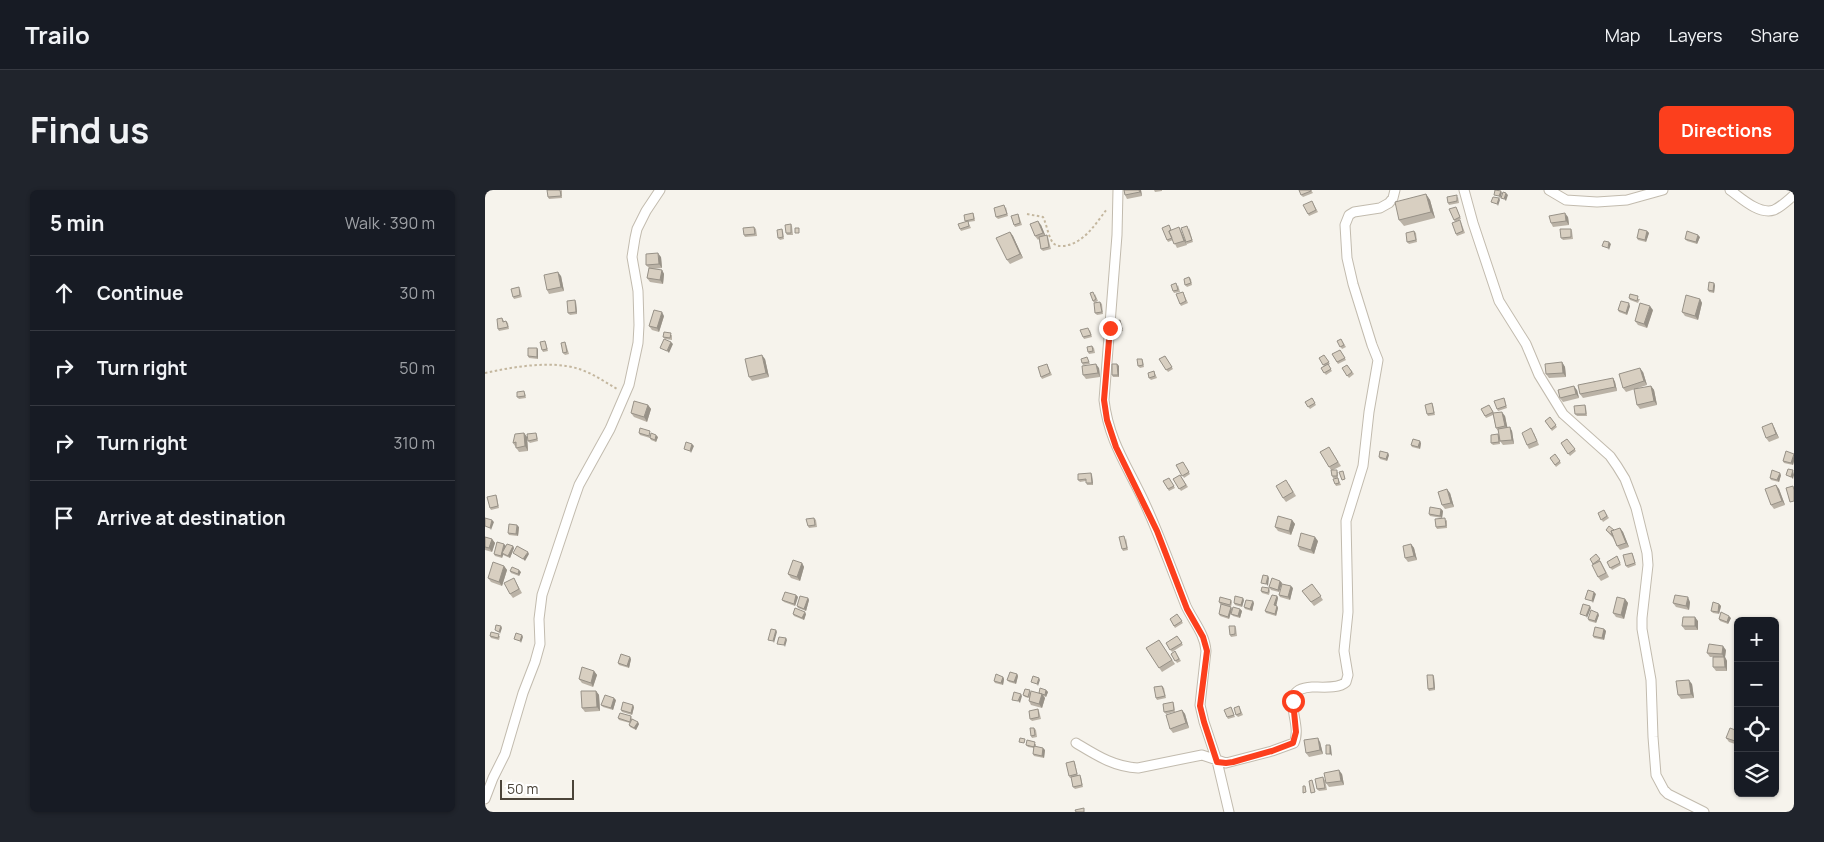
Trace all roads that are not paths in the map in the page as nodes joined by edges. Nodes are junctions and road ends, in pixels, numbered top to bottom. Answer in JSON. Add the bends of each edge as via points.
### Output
{"nodes":[{"id":1,"x":660,"y":190,"type":"edge"},
{"id":2,"x":1118,"y":190,"type":"edge"},
{"id":3,"x":1395,"y":190,"type":"edge"},
{"id":4,"x":1464,"y":190,"type":"edge"},
{"id":5,"x":1549,"y":190,"type":"edge"},
{"id":6,"x":1663,"y":190,"type":"edge"},
{"id":7,"x":1730,"y":190,"type":"edge"},
{"id":8,"x":1794,"y":195,"type":"edge"},
{"id":9,"x":1076,"y":743,"type":"dead end"},
{"id":10,"x":1217,"y":762,"type":"junction"},
{"id":11,"x":485,"y":799,"type":"edge"},
{"id":12,"x":1229,"y":812,"type":"edge"},
{"id":13,"x":1704,"y":812,"type":"edge"}],
"edges":[{"from":1,"to":11,"type":"street","via":[[646,211],[635,238],[632,257],[639,334],[626,394],[572,505],[542,595],[540,644],[535,662],[505,754]]},
{"from":2,"to":10,"type":"street","via":[[1104,400],[1107,420],[1116,447],[1157,531],[1187,609],[1206,644],[1200,706]]},
{"from":3,"to":10,"type":"street","via":[[1389,203],[1381,208],[1354,212],[1345,225],[1351,275],[1371,345],[1379,360],[1363,466],[1346,521],[1348,612],[1344,651],[1347,679],[1343,685],[1305,688],[1295,692],[1296,737],[1291,745],[1233,762]]},
{"from":4,"to":13,"type":"street","via":[[1499,301],[1526,344],[1539,375],[1563,414],[1610,456],[1625,479],[1640,524],[1648,565],[1642,629],[1651,680],[1656,775],[1668,794]]},
{"from":5,"to":6,"type":"street","via":[[1566,200],[1597,202],[1627,200]]},
{"from":7,"to":8,"type":"street","via":[[1753,206],[1769,211]]},
{"from":9,"to":10,"type":"street","via":[[1107,761],[1129,768],[1202,755]]},
{"from":10,"to":12,"type":"street"}]}
